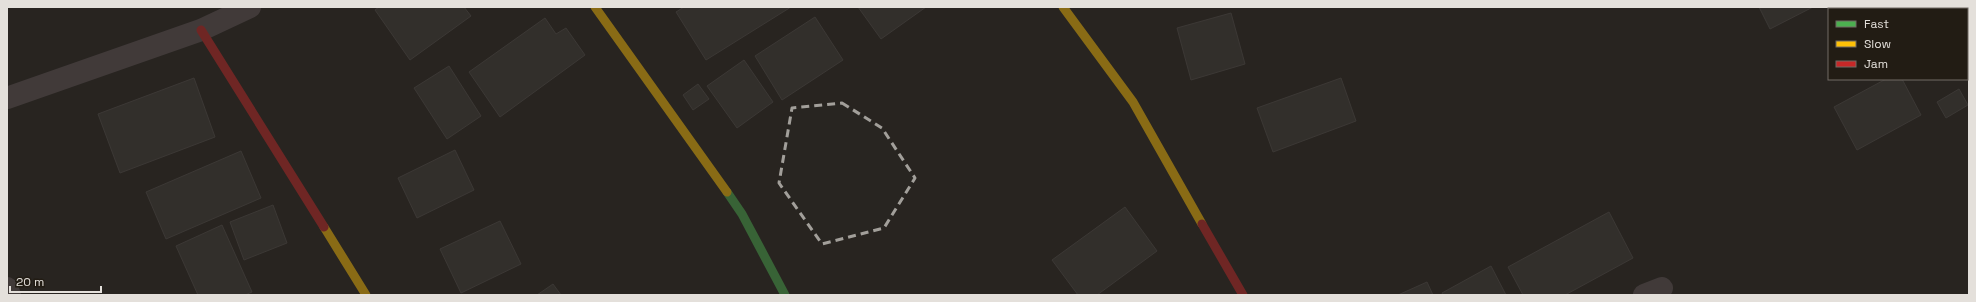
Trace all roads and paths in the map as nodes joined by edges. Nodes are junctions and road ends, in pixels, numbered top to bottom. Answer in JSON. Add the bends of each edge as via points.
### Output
{"nodes":[{"id":1,"x":250,"y":7,"type":"edge"},
{"id":2,"x":595,"y":7,"type":"edge"},
{"id":3,"x":1063,"y":7,"type":"edge"},
{"id":4,"x":201,"y":30,"type":"junction"},
{"id":5,"x":7,"y":98,"type":"edge"},
{"id":6,"x":7,"y":288,"type":"edge"},
{"id":7,"x":10,"y":295,"type":"edge"},
{"id":8,"x":366,"y":295,"type":"edge"},
{"id":9,"x":785,"y":295,"type":"edge"},
{"id":10,"x":1243,"y":295,"type":"edge"}],
"edges":[{"from":1,"to":4,"type":"street"},
{"from":2,"to":9,"type":"street","via":[[742,214]]},
{"from":3,"to":10,"type":"street","via":[[1133,102]]},
{"from":4,"to":5,"type":"street"},
{"from":4,"to":8,"type":"street"},
{"from":6,"to":7,"type":"street"}]}
